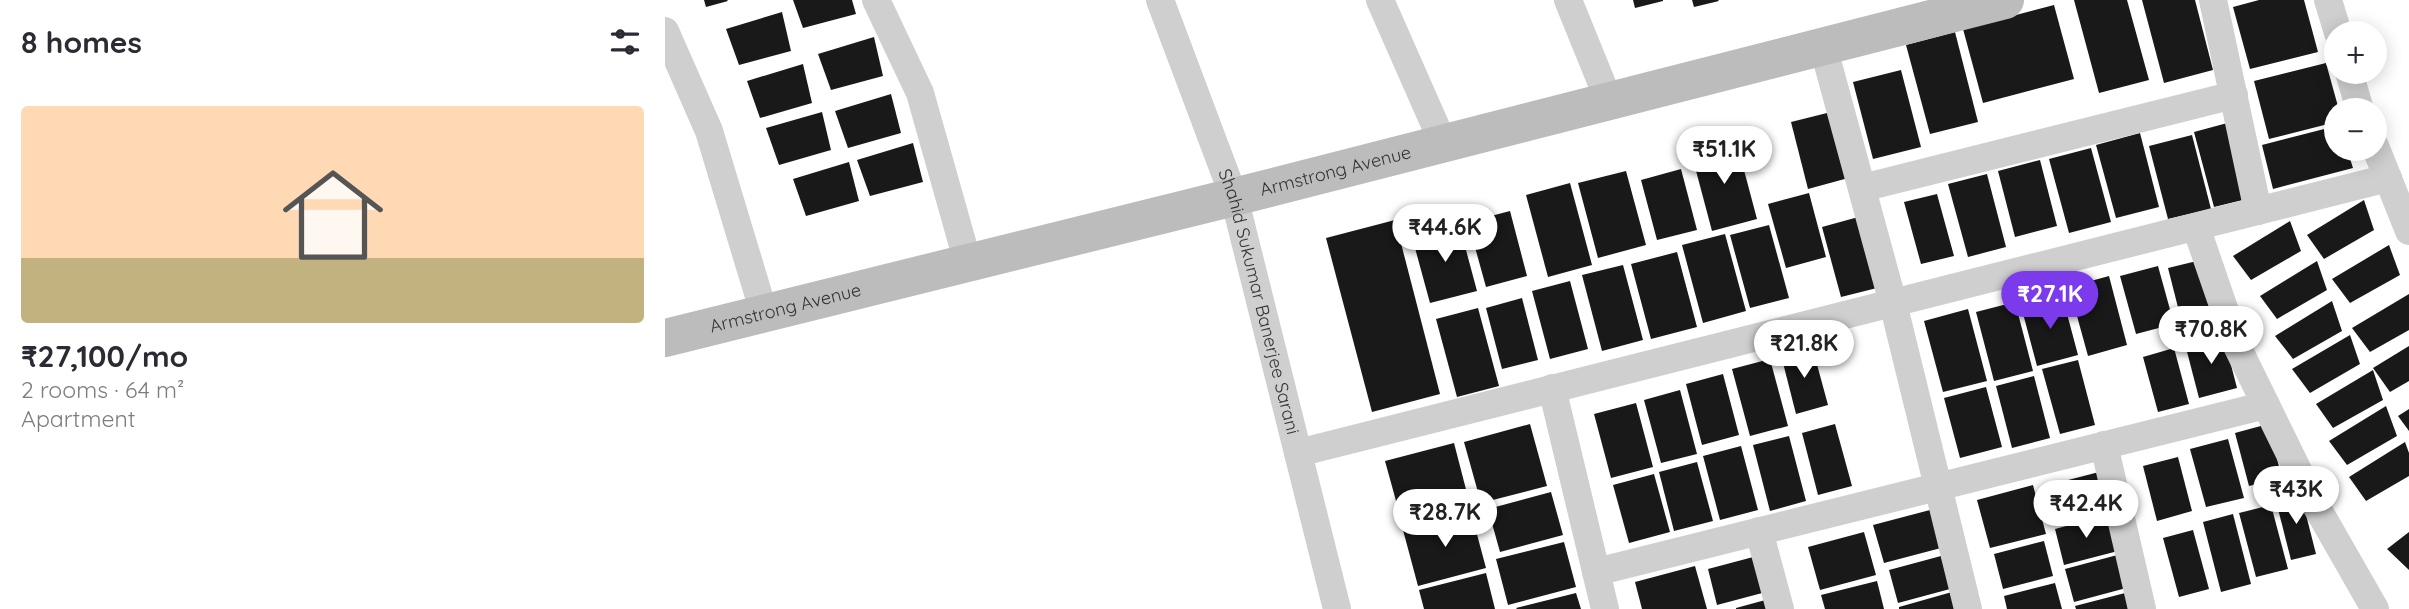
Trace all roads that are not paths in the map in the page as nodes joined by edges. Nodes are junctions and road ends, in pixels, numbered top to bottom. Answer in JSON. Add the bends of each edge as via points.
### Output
{"nodes":[{"id":1,"x":876,"y":0,"type":"edge"},
{"id":2,"x":1160,"y":0,"type":"edge"},
{"id":3,"x":1380,"y":0,"type":"edge"},
{"id":4,"x":1568,"y":0,"type":"edge"},
{"id":5,"x":2005,"y":0,"type":"edge"},
{"id":6,"x":2214,"y":0,"type":"edge"},
{"id":7,"x":2328,"y":0,"type":"edge"},
{"id":8,"x":2334,"y":21,"type":"edge"},
{"id":9,"x":665,"y":31,"type":"edge"},
{"id":10,"x":1823,"y":46,"type":"junction"},
{"id":11,"x":2234,"y":96,"type":"junction"},
{"id":12,"x":1609,"y":101,"type":"junction"},
{"id":13,"x":1443,"y":143,"type":"junction"},
{"id":14,"x":2381,"y":161,"type":"edge"},
{"id":15,"x":2388,"y":178,"type":"junction"},
{"id":16,"x":1862,"y":188,"type":"junction"},
{"id":17,"x":1234,"y":197,"type":"junction"},
{"id":18,"x":2258,"y":211,"type":"junction"},
{"id":19,"x":2196,"y":226,"type":"junction"},
{"id":20,"x":2409,"y":231,"type":"edge"},
{"id":21,"x":968,"y":263,"type":"junction"},
{"id":22,"x":1893,"y":303,"type":"junction"},
{"id":23,"x":764,"y":313,"type":"junction"},
{"id":24,"x":665,"y":338,"type":"edge"},
{"id":25,"x":1552,"y":388,"type":"junction"},
{"id":26,"x":2266,"y":405,"type":"junction"},
{"id":27,"x":2104,"y":445,"type":"junction"},
{"id":28,"x":1298,"y":453,"type":"junction"},
{"id":29,"x":1938,"y":486,"type":"junction"},
{"id":30,"x":1759,"y":531,"type":"junction"},
{"id":31,"x":1596,"y":572,"type":"junction"},
{"id":32,"x":1337,"y":609,"type":"edge"},
{"id":33,"x":1605,"y":609,"type":"edge"},
{"id":34,"x":1780,"y":609,"type":"edge"},
{"id":35,"x":1968,"y":609,"type":"edge"},
{"id":36,"x":2142,"y":609,"type":"edge"},
{"id":37,"x":2375,"y":609,"type":"edge"}],
"edges":[{"from":1,"to":21,"type":"street","via":[[921,93]]},
{"from":2,"to":17,"type":"street","name":"Shahid Sukumar Banerjee Sarani"},
{"from":3,"to":13,"type":"street"},
{"from":4,"to":12,"type":"street"},
{"from":5,"to":10,"type":"street","name":"Armstrong Avenue"},
{"from":6,"to":11,"type":"street"},
{"from":7,"to":8,"type":"street"},
{"from":9,"to":23,"type":"street","via":[[709,131]]},
{"from":10,"to":12,"type":"street","name":"Armstrong Avenue"},
{"from":10,"to":16,"type":"street"},
{"from":11,"to":16,"type":"street"},
{"from":11,"to":18,"type":"street"},
{"from":12,"to":13,"type":"street","name":"Armstrong Avenue"},
{"from":13,"to":17,"type":"street","name":"Armstrong Avenue"},
{"from":14,"to":15,"type":"street"},
{"from":15,"to":18,"type":"street"},
{"from":15,"to":20,"type":"street"},
{"from":16,"to":22,"type":"street"},
{"from":17,"to":21,"type":"street","name":"Armstrong Avenue"},
{"from":17,"to":28,"type":"street","name":"Shahid Sukumar Banerjee Sarani"},
{"from":18,"to":19,"type":"street"},
{"from":19,"to":22,"type":"street"},
{"from":19,"to":26,"type":"street","via":[[2237,346]]},
{"from":21,"to":23,"type":"street","name":"Armstrong Avenue"},
{"from":22,"to":25,"type":"street"},
{"from":22,"to":29,"type":"street"},
{"from":23,"to":24,"type":"street","name":"Armstrong Avenue"},
{"from":25,"to":28,"type":"street"},
{"from":25,"to":31,"type":"street"},
{"from":26,"to":27,"type":"street"},
{"from":26,"to":37,"type":"street"},
{"from":27,"to":29,"type":"street"},
{"from":27,"to":36,"type":"street"},
{"from":28,"to":32,"type":"street","name":"Shahid Sukumar Banerjee Sarani"},
{"from":29,"to":30,"type":"street"},
{"from":29,"to":35,"type":"street"},
{"from":30,"to":31,"type":"street"},
{"from":30,"to":34,"type":"street"},
{"from":31,"to":33,"type":"street"}]}
